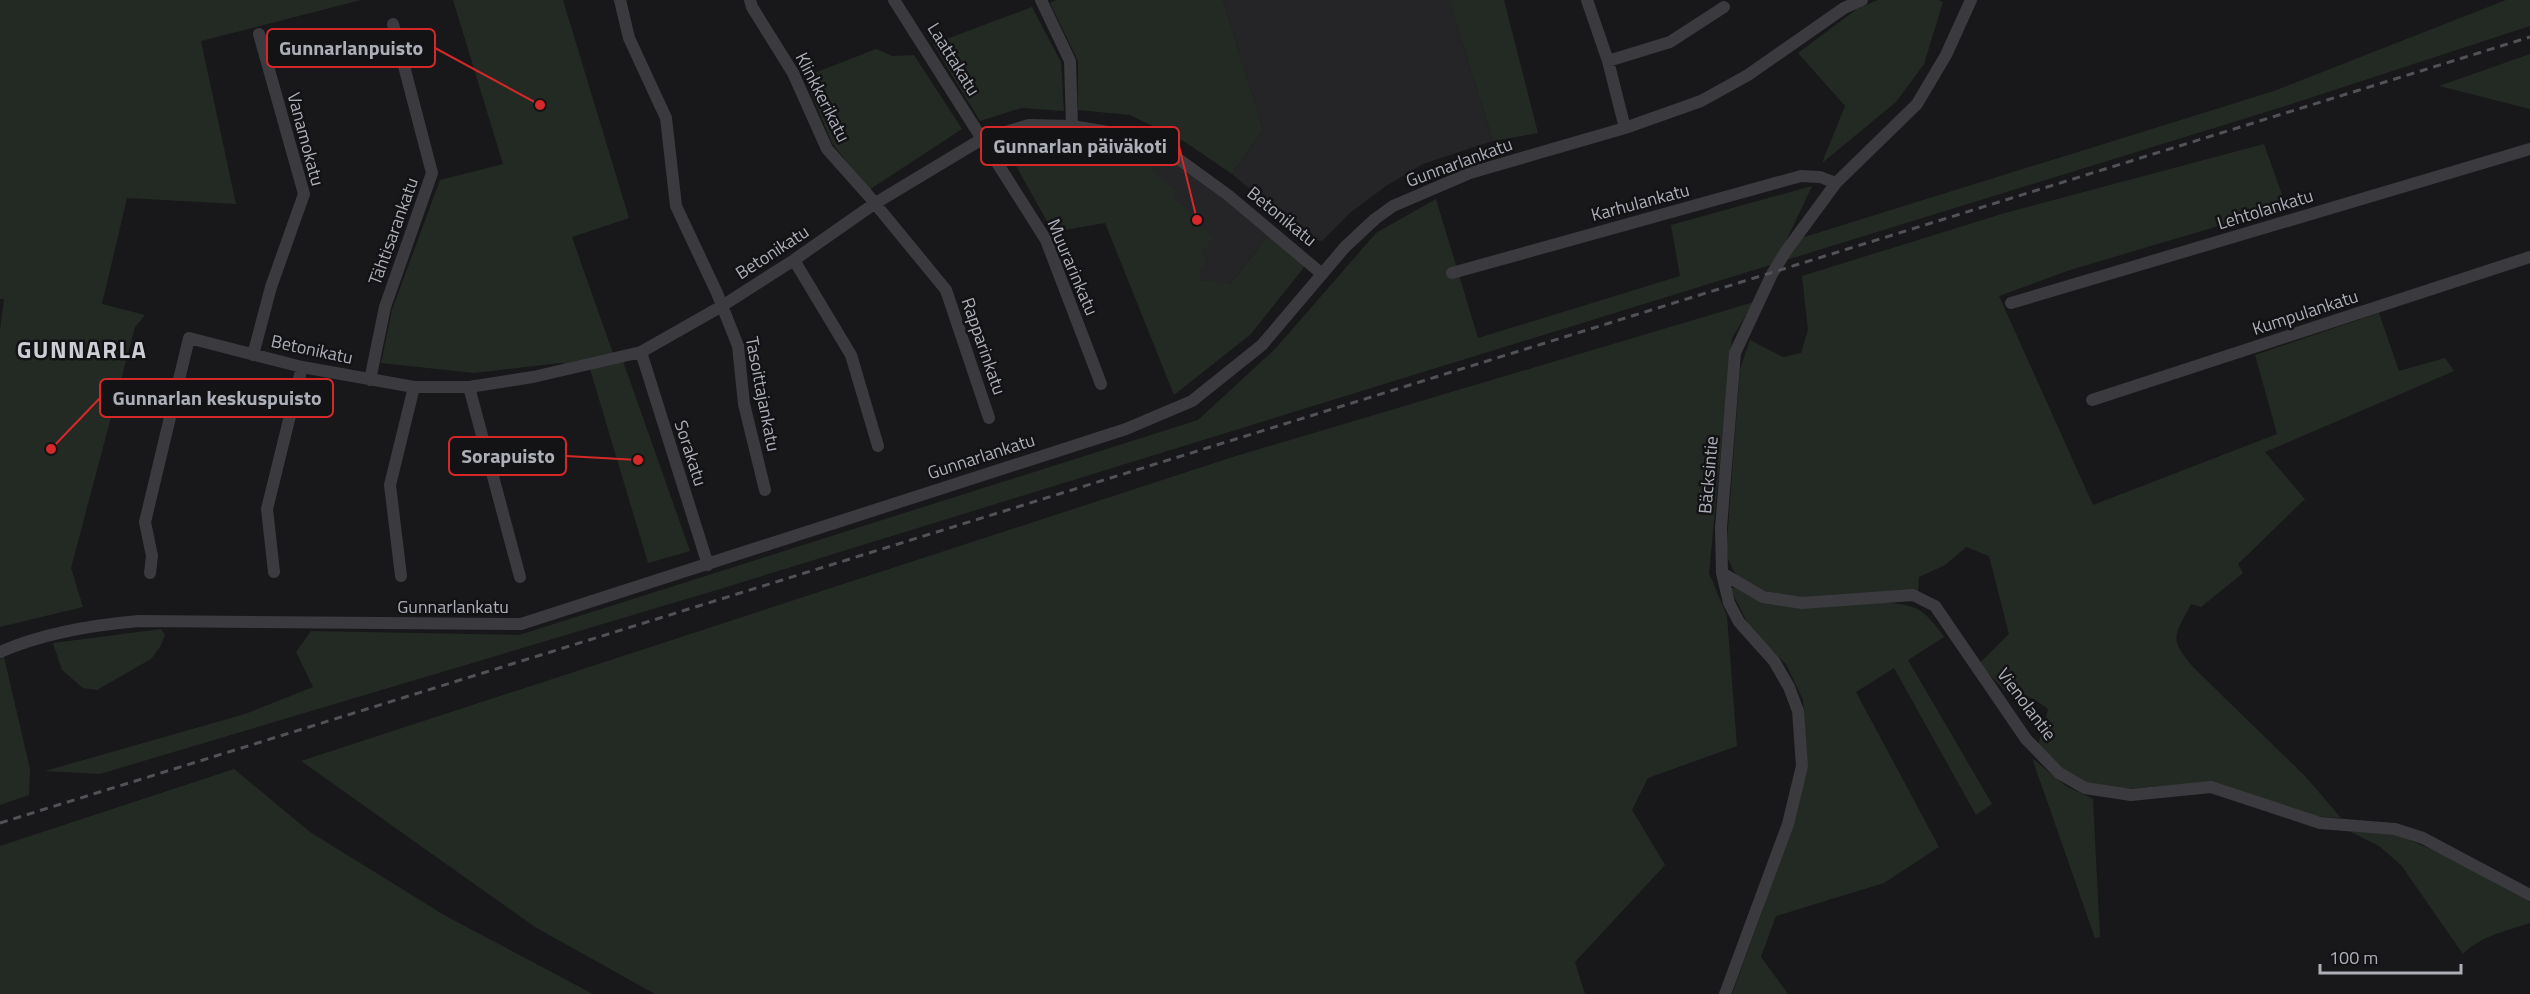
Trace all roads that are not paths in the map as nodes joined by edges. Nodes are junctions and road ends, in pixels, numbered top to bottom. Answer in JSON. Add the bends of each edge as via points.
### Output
{"nodes":[{"id":1,"x":620,"y":0,"type":"edge"},
{"id":2,"x":750,"y":0,"type":"edge"},
{"id":3,"x":894,"y":0,"type":"edge"},
{"id":4,"x":1587,"y":0,"type":"edge"},
{"id":5,"x":1862,"y":0,"type":"edge"},
{"id":6,"x":1971,"y":0,"type":"edge"},
{"id":7,"x":1044,"y":1,"type":"edge"},
{"id":8,"x":1842,"y":4,"type":"edge"},
{"id":9,"x":1724,"y":6,"type":"dead end"},
{"id":10,"x":393,"y":24,"type":"dead end"},
{"id":11,"x":259,"y":34,"type":"dead end"},
{"id":12,"x":1608,"y":61,"type":"junction"},
{"id":13,"x":1072,"y":126,"type":"junction"},
{"id":14,"x":1626,"y":128,"type":"junction"},
{"id":15,"x":982,"y":139,"type":"junction"},
{"id":16,"x":2530,"y":149,"type":"edge"},
{"id":17,"x":1836,"y":183,"type":"junction"},
{"id":18,"x":874,"y":204,"type":"junction"},
{"id":19,"x":2530,"y":258,"type":"edge"},
{"id":20,"x":794,"y":260,"type":"junction"},
{"id":21,"x":1452,"y":273,"type":"dead end"},
{"id":22,"x":1322,"y":274,"type":"junction"},
{"id":23,"x":2011,"y":303,"type":"dead end"},
{"id":24,"x":722,"y":306,"type":"junction"},
{"id":25,"x":641,"y":352,"type":"junction"},
{"id":26,"x":253,"y":355,"type":"junction"},
{"id":27,"x":302,"y":368,"type":"junction"},
{"id":28,"x":370,"y":380,"type":"junction"},
{"id":29,"x":1101,"y":384,"type":"dead end"},
{"id":30,"x":414,"y":387,"type":"junction"},
{"id":31,"x":469,"y":387,"type":"junction"},
{"id":32,"x":2092,"y":400,"type":"dead end"},
{"id":33,"x":989,"y":418,"type":"dead end"},
{"id":34,"x":878,"y":447,"type":"dead end"},
{"id":35,"x":765,"y":490,"type":"dead end"},
{"id":36,"x":708,"y":565,"type":"junction"},
{"id":37,"x":274,"y":572,"type":"dead end"},
{"id":38,"x":150,"y":573,"type":"dead end"},
{"id":39,"x":1722,"y":573,"type":"junction"},
{"id":40,"x":401,"y":576,"type":"dead end"},
{"id":41,"x":520,"y":577,"type":"dead end"},
{"id":42,"x":0,"y":652,"type":"edge"},
{"id":43,"x":2530,"y":895,"type":"edge"},
{"id":44,"x":1725,"y":994,"type":"edge"}],
"edges":[{"from":1,"to":24,"type":"street","name":"Tasoittajankatu","via":[[629,39],[666,118],[676,206]]},
{"from":2,"to":18,"type":"street","name":"Klinkkerikatu","via":[[793,74],[827,149]]},
{"from":3,"to":15,"type":"street","name":"Laattakatu"},
{"from":4,"to":12,"type":"street"},
{"from":5,"to":8,"type":"street","name":"Gunnarlankatu"},
{"from":6,"to":17,"type":"street","name":"Bäcksintie","via":[[1946,55],[1917,104]]},
{"from":7,"to":13,"type":"street","via":[[1070,61]]},
{"from":8,"to":14,"type":"street","name":"Gunnarlankatu","via":[[1748,75],[1701,101]]},
{"from":9,"to":12,"type":"street","via":[[1670,42]]},
{"from":10,"to":28,"type":"street","name":"Tähtisarankatu","via":[[432,173],[385,307]]},
{"from":11,"to":26,"type":"street","name":"Vanamokatu","via":[[304,194],[271,287]]},
{"from":12,"to":14,"type":"street"},
{"from":13,"to":15,"type":"street","name":"Betonikatu","via":[[1029,125]]},
{"from":13,"to":22,"type":"street","name":"Betonikatu","via":[[1120,134],[1166,150],[1228,195]]},
{"from":14,"to":22,"type":"street","name":"Gunnarlankatu","via":[[1470,173],[1404,201],[1359,233]]},
{"from":15,"to":18,"type":"street","name":"Betonikatu"},
{"from":15,"to":29,"type":"street","name":"Muurarinkatu","via":[[1046,240]]},
{"from":16,"to":23,"type":"street","name":"Lehtolankatu"},
{"from":17,"to":21,"type":"street","name":"Karhulankatu","via":[[1801,176]]},
{"from":17,"to":39,"type":"street","name":"Bäcksintie","via":[[1772,274],[1735,353],[1721,528]]},
{"from":18,"to":20,"type":"street","name":"Betonikatu"},
{"from":18,"to":33,"type":"street","name":"Rapparinkatu","via":[[946,290]]},
{"from":19,"to":32,"type":"street","name":"Kumpulankatu"},
{"from":20,"to":24,"type":"street","name":"Betonikatu"},
{"from":20,"to":34,"type":"street","via":[[851,355]]},
{"from":22,"to":36,"type":"street","name":"Gunnarlankatu","via":[[1262,345],[1178,408],[1126,429]]},
{"from":24,"to":25,"type":"street","name":"Betonikatu"},
{"from":24,"to":35,"type":"street","name":"Tasoittajankatu","via":[[738,346],[744,404]]},
{"from":25,"to":31,"type":"street","name":"Betonikatu"},
{"from":25,"to":36,"type":"street","name":"Sorakatu"},
{"from":26,"to":27,"type":"street","name":"Betonikatu"},
{"from":26,"to":38,"type":"street","name":"Betonikatu","via":[[189,338],[145,522],[152,556]]},
{"from":27,"to":28,"type":"street","name":"Betonikatu"},
{"from":27,"to":37,"type":"street","via":[[267,509]]},
{"from":28,"to":30,"type":"street","name":"Betonikatu"},
{"from":30,"to":31,"type":"street","name":"Betonikatu"},
{"from":30,"to":40,"type":"street","via":[[390,485]]},
{"from":31,"to":41,"type":"street"},
{"from":36,"to":42,"type":"street","name":"Gunnarlankatu","via":[[521,624],[139,621],[45,636]]},
{"from":39,"to":43,"type":"street","name":"Vienolantie","via":[[1763,597],[1802,603],[1913,596],[1935,606],[2026,739],[2060,773],[2085,788],[2131,795],[2211,788],[2320,823],[2395,829],[2423,838]]},
{"from":39,"to":44,"type":"street","name":"Bäcksintie","via":[[1729,603],[1739,622],[1789,687],[1798,711],[1802,766],[1788,824]]}]}
